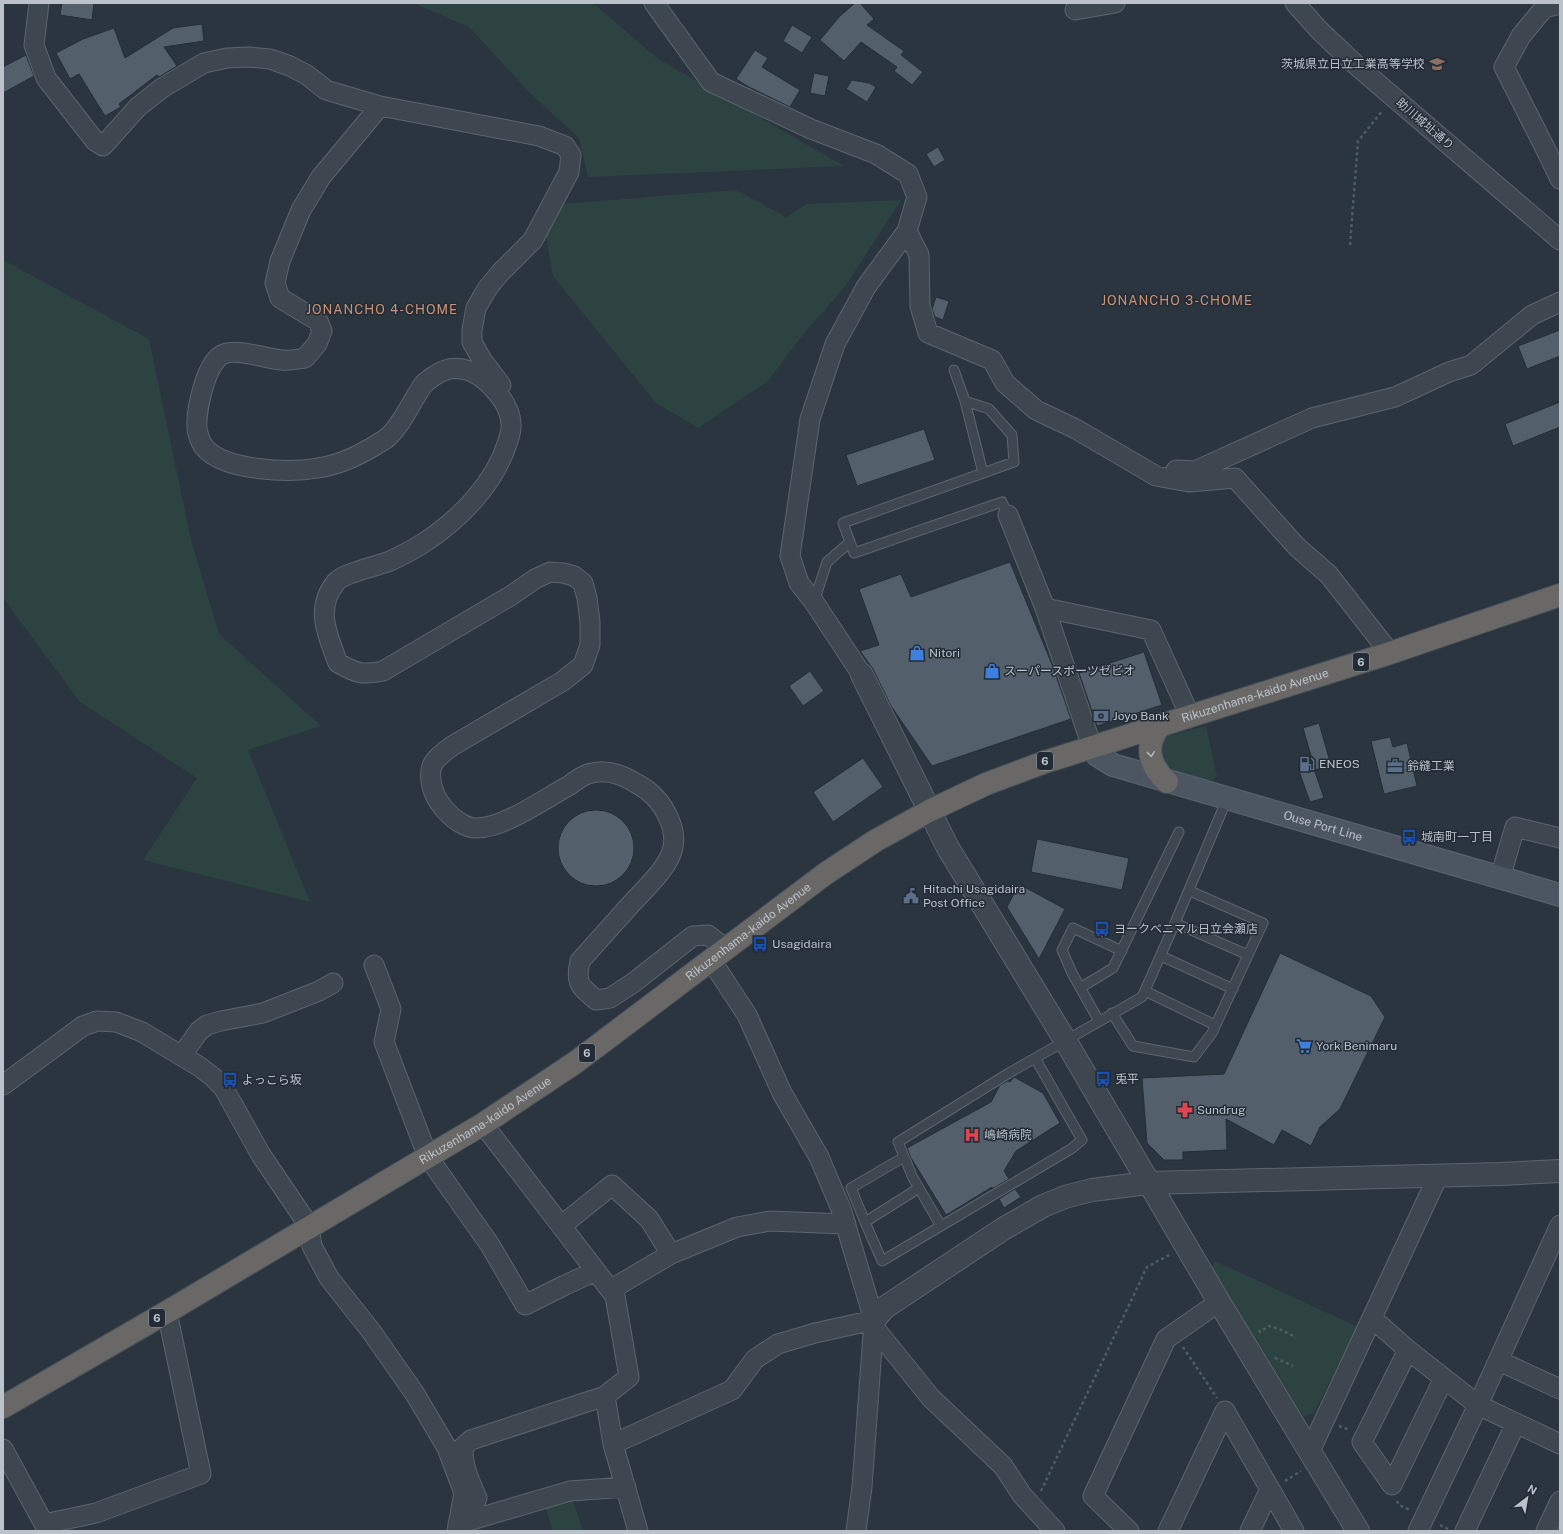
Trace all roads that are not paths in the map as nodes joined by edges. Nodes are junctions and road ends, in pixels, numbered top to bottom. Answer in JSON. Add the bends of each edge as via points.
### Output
{"nodes":[{"id":1,"x":39,"y":3,"type":"edge"},
{"id":2,"x":654,"y":3,"type":"edge"},
{"id":3,"x":1079,"y":3,"type":"edge"},
{"id":4,"x":1115,"y":3,"type":"edge"},
{"id":5,"x":1295,"y":3,"type":"edge"},
{"id":6,"x":1560,"y":4,"type":"edge"},
{"id":7,"x":380,"y":106,"type":"junction"},
{"id":8,"x":1560,"y":179,"type":"edge"},
{"id":9,"x":907,"y":231,"type":"junction"},
{"id":10,"x":1560,"y":240,"type":"edge"},
{"id":11,"x":1560,"y":302,"type":"edge"},
{"id":12,"x":954,"y":370,"type":"dead end"},
{"id":13,"x":965,"y":401,"type":"junction"},
{"id":14,"x":511,"y":429,"type":"junction"},
{"id":15,"x":1145,"y":470,"type":"junction"},
{"id":16,"x":983,"y":473,"type":"junction"},
{"id":17,"x":1008,"y":515,"type":"joint"},
{"id":18,"x":850,"y":542,"type":"junction"},
{"id":19,"x":1560,"y":595,"type":"edge"},
{"id":20,"x":814,"y":602,"type":"junction"},
{"id":21,"x":1045,"y":608,"type":"junction"},
{"id":22,"x":1390,"y":653,"type":"junction"},
{"id":23,"x":862,"y":675,"type":"joint"},
{"id":24,"x":1190,"y":716,"type":"junction"},
{"id":25,"x":1161,"y":724,"type":"junction"},
{"id":26,"x":1092,"y":747,"type":"junction"},
{"id":27,"x":1167,"y":782,"type":"junction"},
{"id":28,"x":1227,"y":799,"type":"junction"},
{"id":29,"x":929,"y":811,"type":"junction"},
{"id":30,"x":1179,"y":832,"type":"dead end"},
{"id":31,"x":1560,"y":838,"type":"edge"},
{"id":32,"x":1500,"y":878,"type":"junction"},
{"id":33,"x":1190,"y":891,"type":"junction"},
{"id":34,"x":1560,"y":895,"type":"edge"},
{"id":35,"x":1175,"y":923,"type":"junction"},
{"id":36,"x":1122,"y":951,"type":"junction"},
{"id":37,"x":719,"y":955,"type":"junction"},
{"id":38,"x":1248,"y":955,"type":"junction"},
{"id":39,"x":1161,"y":956,"type":"junction"},
{"id":40,"x":374,"y":965,"type":"dead end"},
{"id":41,"x":333,"y":983,"type":"dead end"},
{"id":42,"x":1080,"y":988,"type":"junction"},
{"id":43,"x":1233,"y":988,"type":"junction"},
{"id":44,"x":1145,"y":991,"type":"junction"},
{"id":45,"x":1112,"y":1013,"type":"junction"},
{"id":46,"x":1099,"y":1021,"type":"junction"},
{"id":47,"x":1215,"y":1025,"type":"junction"},
{"id":48,"x":1065,"y":1040,"type":"junction"},
{"id":49,"x":182,"y":1055,"type":"junction"},
{"id":50,"x":1035,"y":1058,"type":"junction"},
{"id":51,"x":3,"y":1085,"type":"edge"},
{"id":52,"x":483,"y":1124,"type":"junction"},
{"id":53,"x":428,"y":1157,"type":"junction"},
{"id":54,"x":904,"y":1157,"type":"junction"},
{"id":55,"x":1560,"y":1171,"type":"edge"},
{"id":56,"x":1438,"y":1176,"type":"junction"},
{"id":57,"x":1148,"y":1183,"type":"junction"},
{"id":58,"x":919,"y":1188,"type":"junction"},
{"id":59,"x":865,"y":1222,"type":"junction"},
{"id":60,"x":846,"y":1224,"type":"junction"},
{"id":61,"x":1560,"y":1225,"type":"edge"},
{"id":62,"x":309,"y":1226,"type":"junction"},
{"id":63,"x":561,"y":1226,"type":"junction"},
{"id":64,"x":941,"y":1226,"type":"junction"},
{"id":65,"x":671,"y":1254,"type":"junction"},
{"id":66,"x":596,"y":1271,"type":"junction"},
{"id":67,"x":610,"y":1290,"type":"junction"},
{"id":68,"x":1219,"y":1302,"type":"junction"},
{"id":69,"x":167,"y":1312,"type":"junction"},
{"id":70,"x":1372,"y":1318,"type":"junction"},
{"id":71,"x":874,"y":1323,"type":"junction"},
{"id":72,"x":1408,"y":1350,"type":"junction"},
{"id":73,"x":1499,"y":1361,"type":"junction"},
{"id":74,"x":1444,"y":1378,"type":"junction"},
{"id":75,"x":1560,"y":1389,"type":"edge"},
{"id":76,"x":605,"y":1396,"type":"junction"},
{"id":77,"x":1478,"y":1405,"type":"junction"},
{"id":78,"x":3,"y":1407,"type":"edge"},
{"id":79,"x":1516,"y":1423,"type":"junction"},
{"id":80,"x":613,"y":1444,"type":"junction"},
{"id":81,"x":1560,"y":1444,"type":"edge"},
{"id":82,"x":3,"y":1449,"type":"edge"},
{"id":83,"x":1313,"y":1456,"type":"junction"},
{"id":84,"x":626,"y":1488,"type":"junction"},
{"id":85,"x":1270,"y":1489,"type":"junction"},
{"id":86,"x":464,"y":1493,"type":"junction"},
{"id":87,"x":1560,"y":1501,"type":"edge"},
{"id":88,"x":46,"y":1527,"type":"edge"},
{"id":89,"x":457,"y":1528,"type":"edge"},
{"id":90,"x":638,"y":1531,"type":"edge"},
{"id":91,"x":856,"y":1531,"type":"edge"},
{"id":92,"x":1055,"y":1531,"type":"edge"},
{"id":93,"x":1129,"y":1531,"type":"edge"},
{"id":94,"x":1168,"y":1531,"type":"edge"},
{"id":95,"x":1250,"y":1531,"type":"edge"},
{"id":96,"x":1294,"y":1531,"type":"edge"},
{"id":97,"x":1358,"y":1531,"type":"edge"},
{"id":98,"x":1418,"y":1531,"type":"edge"},
{"id":99,"x":1465,"y":1531,"type":"edge"},
{"id":100,"x":1546,"y":1531,"type":"edge"}],
"edges":[{"from":1,"to":7,"type":"street","via":[[34,45],[46,78],[95,141],[103,146],[138,107],[162,88],[204,63],[227,58],[270,59],[307,75],[326,90]]},
{"from":2,"to":9,"type":"street","via":[[711,82],[811,129],[876,154],[908,174],[917,197]]},
{"from":3,"to":4,"type":"street","via":[[1075,10]]},
{"from":5,"to":10,"type":"street","name":"助川城址通り","via":[[1324,35],[1394,98]]},
{"from":6,"to":8,"type":"street","via":[[1544,8],[1521,36],[1504,67]]},
{"from":7,"to":14,"type":"street","via":[[539,136],[565,146],[571,155],[569,172],[533,240],[500,273],[476,308],[472,342],[512,402],[515,420]]},
{"from":7,"to":14,"type":"street","via":[[321,177],[301,210],[280,261],[275,283],[280,298],[318,321],[322,331],[317,344],[305,358],[285,361],[238,352],[223,354],[211,365],[204,384],[197,428],[203,447],[215,457],[272,471],[318,468],[354,458],[387,438],[408,412],[424,383],[450,368],[466,368],[485,380],[500,395],[510,415]]},
{"from":9,"to":15,"type":"street","via":[[919,255],[920,306],[928,333],[992,360],[1005,382],[1036,410],[1076,428]]},
{"from":9,"to":20,"type":"street","via":[[866,287],[835,344],[810,419],[790,556],[799,582]]},
{"from":11,"to":15,"type":"street","via":[[1532,316],[1471,365],[1449,372],[1395,397],[1312,418],[1195,471]]},
{"from":12,"to":13,"type":"lane"},
{"from":13,"to":16,"type":"lane"},
{"from":13,"to":16,"type":"lane","via":[[989,409],[1012,435],[1014,462]]},
{"from":14,"to":37,"type":"street","via":[[492,475],[480,492],[452,521],[422,544],[390,561],[337,580],[328,595],[324,612],[325,629],[338,663],[352,671],[365,674],[383,671],[535,579],[550,572],[574,576],[583,583],[590,622],[590,645],[584,665],[563,681],[452,746],[438,757],[431,769],[432,788],[439,803],[449,814],[462,824],[476,829],[515,816],[588,774],[607,772],[625,776],[654,795],[673,830],[673,848],[664,868],[580,961],[577,974],[580,986],[596,1000],[610,998],[692,936],[708,935]]},
{"from":15,"to":22,"type":"street","via":[[1156,476],[1189,482],[1235,478],[1297,547],[1329,575]]},
{"from":16,"to":18,"type":"lane","via":[[843,523]]},
{"from":17,"to":18,"type":"lane","via":[[1002,502],[854,553]]},
{"from":17,"to":21,"type":"street"},
{"from":18,"to":20,"type":"lane","via":[[827,562]]},
{"from":19,"to":22,"type":"highway","name":"Rikuzenhama-kaido Avenue","number":"6"},
{"from":20,"to":23,"type":"street"},
{"from":21,"to":24,"type":"street","via":[[1151,630]]},
{"from":21,"to":26,"type":"street"},
{"from":22,"to":24,"type":"highway","name":"Rikuzenhama-kaido Avenue","number":"6"},
{"from":23,"to":29,"type":"street"},
{"from":24,"to":25,"type":"highway","name":"Rikuzenhama-kaido Avenue","number":"6"},
{"from":25,"to":26,"type":"highway","name":"Rikuzenhama-kaido Avenue","number":"6"},
{"from":25,"to":27,"type":"highway","one_way":true,"via":[[1154,732],[1149,752],[1152,764]]},
{"from":26,"to":27,"type":"main road","name":"Ouse Port Line","via":[[1097,755],[1113,765]]},
{"from":26,"to":29,"type":"highway","name":"Rikuzenhama-kaido Avenue","number":"6","via":[[986,784]]},
{"from":27,"to":28,"type":"main road","name":"Ouse Port Line"},
{"from":28,"to":32,"type":"main road","name":"Ouse Port Line"},
{"from":28,"to":33,"type":"lane"},
{"from":29,"to":37,"type":"highway","name":"Rikuzenhama-kaido Avenue","number":"6","via":[[875,841],[825,874]]},
{"from":29,"to":48,"type":"street","via":[[948,848]]},
{"from":30,"to":36,"type":"lane"},
{"from":31,"to":32,"type":"street","via":[[1515,827]]},
{"from":32,"to":34,"type":"main road","name":"Ouse Port Line"},
{"from":33,"to":35,"type":"lane"},
{"from":33,"to":38,"type":"lane","via":[[1263,923]]},
{"from":35,"to":38,"type":"lane"},
{"from":35,"to":39,"type":"lane"},
{"from":36,"to":42,"type":"lane","via":[[1113,968]]},
{"from":36,"to":42,"type":"lane","via":[[1073,928],[1062,950]]},
{"from":37,"to":52,"type":"highway","name":"Rikuzenhama-kaido Avenue","number":"6","via":[[576,1062]]},
{"from":37,"to":60,"type":"street","via":[[782,1094],[819,1157]]},
{"from":38,"to":43,"type":"lane"},
{"from":39,"to":43,"type":"lane"},
{"from":39,"to":44,"type":"lane"},
{"from":40,"to":53,"type":"street","via":[[391,1009],[384,1042]]},
{"from":41,"to":49,"type":"street","via":[[263,1013],[207,1025],[199,1031]]},
{"from":42,"to":46,"type":"lane"},
{"from":43,"to":47,"type":"lane"},
{"from":44,"to":45,"type":"lane","via":[[1142,997]]},
{"from":44,"to":47,"type":"lane"},
{"from":45,"to":46,"type":"lane"},
{"from":45,"to":47,"type":"lane","via":[[1133,1046],[1194,1057]]},
{"from":46,"to":48,"type":"lane"},
{"from":48,"to":50,"type":"lane"},
{"from":48,"to":57,"type":"street"},
{"from":49,"to":51,"type":"street","via":[[142,1032],[116,1022],[97,1021],[83,1026]]},
{"from":49,"to":62,"type":"street","via":[[214,1077],[223,1087],[261,1155]]},
{"from":50,"to":54,"type":"lane","via":[[898,1142]]},
{"from":50,"to":64,"type":"lane","via":[[1082,1140]]},
{"from":52,"to":53,"type":"highway","name":"Rikuzenhama-kaido Avenue","number":"6"},
{"from":52,"to":63,"type":"street"},
{"from":53,"to":62,"type":"highway","name":"Rikuzenhama-kaido Avenue","number":"6"},
{"from":53,"to":66,"type":"street","via":[[490,1245],[525,1305]]},
{"from":54,"to":58,"type":"lane"},
{"from":54,"to":59,"type":"lane","via":[[851,1188]]},
{"from":55,"to":56,"type":"street"},
{"from":56,"to":57,"type":"street"},
{"from":56,"to":70,"type":"street"},
{"from":57,"to":68,"type":"street"},
{"from":57,"to":71,"type":"street","via":[[1092,1190],[1043,1206],[1003,1229],[884,1308]]},
{"from":58,"to":59,"type":"lane"},
{"from":58,"to":64,"type":"lane"},
{"from":59,"to":64,"type":"lane","via":[[882,1261]]},
{"from":60,"to":65,"type":"street","via":[[770,1221],[737,1227]]},
{"from":60,"to":71,"type":"street"},
{"from":61,"to":73,"type":"street"},
{"from":62,"to":69,"type":"highway","name":"Rikuzenhama-kaido Avenue","number":"6"},
{"from":62,"to":86,"type":"street","via":[[312,1246],[329,1278],[371,1331],[415,1394],[448,1448]]},
{"from":63,"to":65,"type":"street","via":[[612,1185],[649,1220]]},
{"from":63,"to":66,"type":"street"},
{"from":65,"to":67,"type":"street"},
{"from":66,"to":67,"type":"street"},
{"from":67,"to":76,"type":"street","via":[[615,1296],[629,1377]]},
{"from":68,"to":83,"type":"street"},
{"from":68,"to":93,"type":"street","via":[[1166,1339],[1093,1496]]},
{"from":69,"to":78,"type":"highway","name":"Rikuzenhama-kaido Avenue","number":"6"},
{"from":69,"to":88,"type":"street","via":[[201,1474],[96,1513]]},
{"from":70,"to":72,"type":"street"},
{"from":70,"to":83,"type":"street","via":[[1325,1420]]},
{"from":71,"to":80,"type":"street","via":[[814,1333],[778,1344],[755,1359],[732,1390]]},
{"from":71,"to":91,"type":"street","via":[[862,1487]]},
{"from":71,"to":92,"type":"street","via":[[931,1398],[1003,1466],[1022,1495]]},
{"from":72,"to":74,"type":"street"},
{"from":72,"to":74,"type":"street","via":[[1362,1442],[1392,1485]]},
{"from":73,"to":75,"type":"street"},
{"from":73,"to":77,"type":"street"},
{"from":74,"to":77,"type":"street"},
{"from":76,"to":80,"type":"street"},
{"from":76,"to":86,"type":"street","via":[[471,1440],[463,1447],[462,1455],[477,1498],[475,1502]]},
{"from":77,"to":79,"type":"street"},
{"from":77,"to":98,"type":"street"},
{"from":79,"to":81,"type":"street"},
{"from":79,"to":99,"type":"street"},
{"from":80,"to":84,"type":"street"},
{"from":82,"to":88,"type":"street"},
{"from":83,"to":97,"type":"street"},
{"from":84,"to":89,"type":"street","via":[[570,1491]]},
{"from":84,"to":90,"type":"street"},
{"from":85,"to":94,"type":"street","via":[[1226,1411]]},
{"from":85,"to":95,"type":"street"},
{"from":85,"to":96,"type":"street"},
{"from":86,"to":89,"type":"street"},
{"from":87,"to":100,"type":"street"}]}
